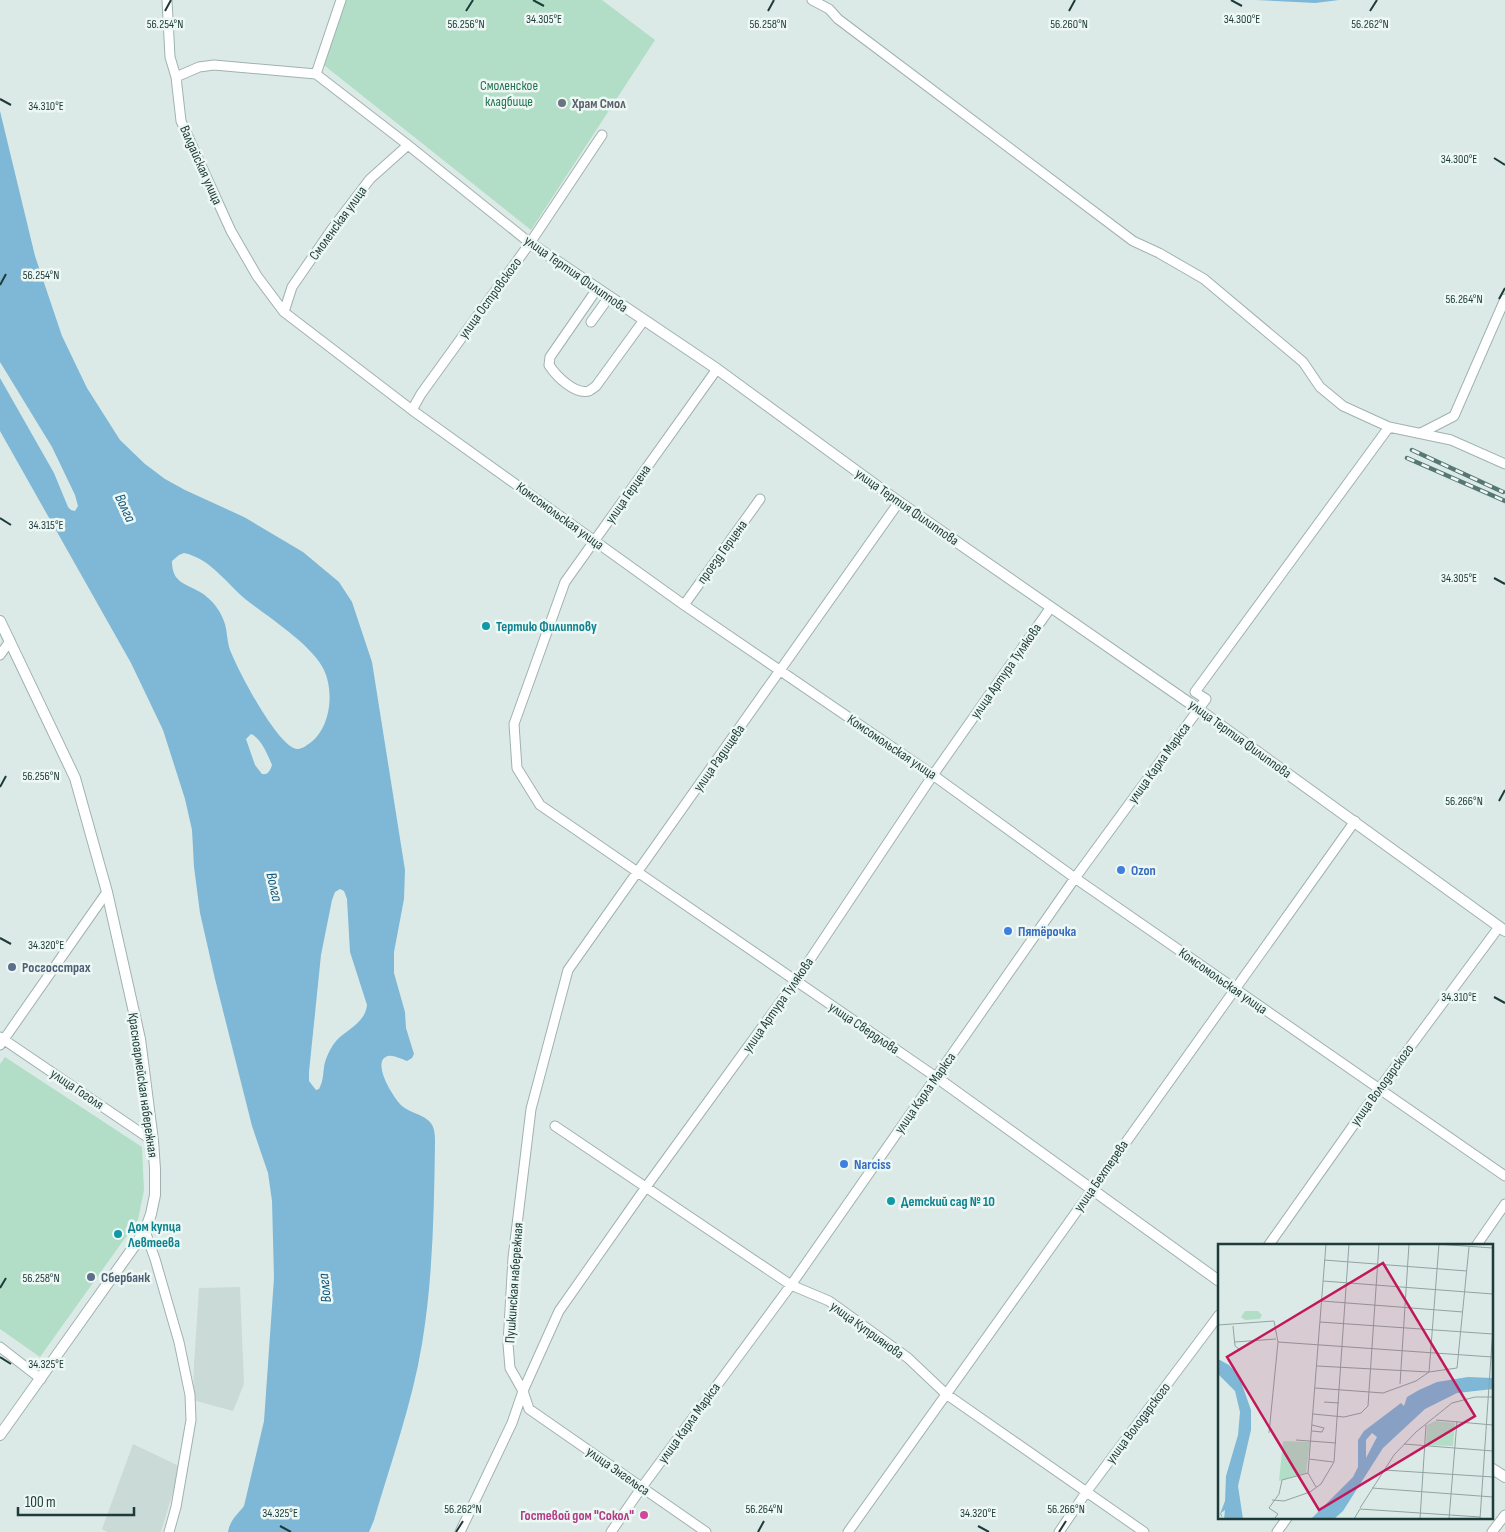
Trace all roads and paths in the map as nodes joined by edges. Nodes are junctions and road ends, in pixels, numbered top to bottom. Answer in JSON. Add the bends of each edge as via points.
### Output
{"nodes":[{"id":1,"x":167,"y":0,"type":"edge"},
{"id":2,"x":341,"y":0,"type":"edge"},
{"id":3,"x":812,"y":0,"type":"edge"},
{"id":4,"x":316,"y":74,"type":"junction"},
{"id":5,"x":176,"y":77,"type":"junction"},
{"id":6,"x":602,"y":135,"type":"dead end"},
{"id":7,"x":408,"y":145,"type":"junction"},
{"id":8,"x":530,"y":243,"type":"junction"},
{"id":9,"x":598,"y":289,"type":"junction"},
{"id":10,"x":609,"y":297,"type":"junction"},
{"id":11,"x":1505,"y":300,"type":"edge"},
{"id":12,"x":284,"y":312,"type":"junction"},
{"id":13,"x":644,"y":320,"type":"junction"},
{"id":14,"x":591,"y":322,"type":"dead end"},
{"id":15,"x":717,"y":369,"type":"junction"},
{"id":16,"x":412,"y":410,"type":"junction"},
{"id":17,"x":1389,"y":427,"type":"junction"},
{"id":18,"x":1421,"y":434,"type":"junction"},
{"id":19,"x":1505,"y":464,"type":"edge"},
{"id":20,"x":760,"y":499,"type":"dead end"},
{"id":21,"x":899,"y":502,"type":"junction"},
{"id":22,"x":595,"y":542,"type":"junction"},
{"id":23,"x":684,"y":605,"type":"junction"},
{"id":24,"x":1051,"y":607,"type":"junction"},
{"id":25,"x":0,"y":621,"type":"edge"},
{"id":26,"x":10,"y":641,"type":"junction"},
{"id":27,"x":0,"y":655,"type":"edge"},
{"id":28,"x":780,"y":670,"type":"junction"},
{"id":29,"x":1200,"y":706,"type":"junction"},
{"id":30,"x":517,"y":768,"type":"joint"},
{"id":31,"x":933,"y":775,"type":"junction"},
{"id":32,"x":1355,"y":821,"type":"junction"},
{"id":33,"x":638,"y":872,"type":"junction"},
{"id":34,"x":1075,"y":878,"type":"junction"},
{"id":35,"x":107,"y":892,"type":"junction"},
{"id":36,"x":1502,"y":929,"type":"edge"},
{"id":37,"x":796,"y":982,"type":"junction"},
{"id":38,"x":1235,"y":989,"type":"junction"},
{"id":39,"x":556,"y":1021,"type":"joint"},
{"id":40,"x":1,"y":1040,"type":"edge"},
{"id":41,"x":936,"y":1077,"type":"junction"},
{"id":42,"x":1379,"y":1089,"type":"junction"},
{"id":43,"x":555,"y":1126,"type":"dead end"},
{"id":44,"x":153,"y":1141,"type":"junction"},
{"id":45,"x":1505,"y":1176,"type":"edge"},
{"id":46,"x":646,"y":1187,"type":"junction"},
{"id":47,"x":1092,"y":1189,"type":"junction"},
{"id":48,"x":1505,"y":1204,"type":"edge"},
{"id":49,"x":145,"y":1230,"type":"junction"},
{"id":50,"x":1269,"y":1244,"type":"edge"},
{"id":51,"x":1477,"y":1244,"type":"edge"},
{"id":52,"x":1218,"y":1280,"type":"edge"},
{"id":53,"x":791,"y":1285,"type":"junction"},
{"id":54,"x":1218,"y":1316,"type":"edge"},
{"id":55,"x":0,"y":1347,"type":"edge"},
{"id":56,"x":41,"y":1379,"type":"junction"},
{"id":57,"x":523,"y":1391,"type":"junction"},
{"id":58,"x":946,"y":1394,"type":"junction"},
{"id":59,"x":0,"y":1435,"type":"edge"},
{"id":60,"x":1492,"y":1469,"type":"edge"},
{"id":61,"x":1505,"y":1477,"type":"edge"},
{"id":62,"x":642,"y":1487,"type":"junction"},
{"id":63,"x":1087,"y":1491,"type":"junction"},
{"id":64,"x":1505,"y":1515,"type":"edge"},
{"id":65,"x":1286,"y":1520,"type":"edge"},
{"id":66,"x":169,"y":1532,"type":"edge"},
{"id":67,"x":460,"y":1532,"type":"edge"},
{"id":68,"x":611,"y":1532,"type":"edge"},
{"id":69,"x":706,"y":1532,"type":"edge"},
{"id":70,"x":848,"y":1532,"type":"edge"},
{"id":71,"x":1059,"y":1532,"type":"edge"},
{"id":72,"x":1144,"y":1532,"type":"edge"},
{"id":73,"x":1277,"y":1532,"type":"edge"},
{"id":74,"x":1492,"y":1532,"type":"edge"}],
"edges":[{"from":1,"to":5,"type":"street","name":"Валдайская улица","via":[[170,57]]},
{"from":2,"to":4,"type":"street"},
{"from":3,"to":17,"type":"street","via":[[1133,241],[1204,279],[1303,362],[1320,387],[1343,406]]},
{"from":4,"to":5,"type":"street","via":[[214,65],[199,67]]},
{"from":4,"to":7,"type":"street","name":"улица Тертия Филиппова"},
{"from":5,"to":12,"type":"street","name":"Валдайская улица","via":[[181,121],[227,223],[257,276]]},
{"from":6,"to":8,"type":"street","name":"улица Островского"},
{"from":7,"to":8,"type":"street","name":"улица Тертия Филиппова"},
{"from":7,"to":12,"type":"street","name":"Смоленская улица","via":[[370,179],[332,229],[292,287]]},
{"from":8,"to":9,"type":"street","name":"улица Тертия Филиппова"},
{"from":8,"to":16,"type":"street","name":"улица Островского"},
{"from":9,"to":10,"type":"street","name":"улица Тертия Филиппова"},
{"from":9,"to":13,"type":"street","via":[[550,357],[549,366],[572,387],[578,391],[589,391],[596,386]]},
{"from":10,"to":13,"type":"street","name":"улица Тертия Филиппова"},
{"from":10,"to":14,"type":"street"},
{"from":11,"to":18,"type":"street","via":[[1454,416]]},
{"from":12,"to":16,"type":"street","name":"Комсомольская улица"},
{"from":13,"to":15,"type":"street","name":"улица Тертия Филиппова"},
{"from":15,"to":21,"type":"street","name":"улица Тертия Филиппова"},
{"from":15,"to":22,"type":"street","name":"улица Герцена"},
{"from":16,"to":22,"type":"street","name":"Комсомольская улица"},
{"from":17,"to":18,"type":"street"},
{"from":17,"to":29,"type":"street","via":[[1195,692],[1206,699]]},
{"from":18,"to":19,"type":"street","via":[[1451,440]]},
{"from":20,"to":23,"type":"street","name":"проезд Герцена"},
{"from":21,"to":24,"type":"street","name":"улица Тертия Филиппова"},
{"from":21,"to":28,"type":"street","name":"улица Радищева"},
{"from":22,"to":23,"type":"street","name":"Комсомольская улица"},
{"from":22,"to":30,"type":"street","name":"улица Герцена","via":[[565,582],[514,724]]},
{"from":23,"to":28,"type":"street","name":"Комсомольская улица"},
{"from":24,"to":29,"type":"street","name":"улица Тертия Филиппова"},
{"from":24,"to":31,"type":"street","name":"улица Артура Тулякова"},
{"from":25,"to":26,"type":"street","name":"Красноармейская набережная"},
{"from":26,"to":27,"type":"street"},
{"from":26,"to":35,"type":"street","name":"Красноармейская набережная","via":[[75,778]]},
{"from":28,"to":31,"type":"street","name":"Комсомольская улица"},
{"from":28,"to":33,"type":"street","name":"улица Радищева"},
{"from":29,"to":32,"type":"street","name":"улица Тертия Филиппова"},
{"from":29,"to":34,"type":"street","name":"улица Карла Маркса"},
{"from":30,"to":33,"type":"street","name":"улица Свердлова","via":[[540,806]]},
{"from":31,"to":34,"type":"street","name":"Комсомольская улица"},
{"from":31,"to":37,"type":"street","name":"улица Артура Тулякова"},
{"from":32,"to":36,"type":"street","name":"улица Тертия Филиппова"},
{"from":32,"to":38,"type":"street","name":"улица Бехтерева"},
{"from":33,"to":37,"type":"street","name":"улица Свердлова"},
{"from":33,"to":39,"type":"street","name":"улица Радищева","via":[[568,970]]},
{"from":34,"to":38,"type":"street","name":"Комсомольская улица"},
{"from":34,"to":41,"type":"street","name":"улица Карла Маркса"},
{"from":35,"to":40,"type":"street"},
{"from":35,"to":44,"type":"street","name":"Красноармейская набережная","via":[[140,1039]]},
{"from":36,"to":42,"type":"street","name":"улица Володарского"},
{"from":37,"to":41,"type":"street","name":"улица Свердлова"},
{"from":37,"to":46,"type":"street","name":"улица Артура Тулякова"},
{"from":38,"to":42,"type":"street","name":"Комсомольская улица"},
{"from":38,"to":47,"type":"street","name":"улица Бехтерева"},
{"from":39,"to":57,"type":"street","name":"Пушкинская набережная","via":[[531,1109],[513,1258],[508,1344],[510,1368]]},
{"from":40,"to":44,"type":"street","name":"улица Гоголя"},
{"from":41,"to":47,"type":"street","name":"улица Свердлова"},
{"from":41,"to":53,"type":"street","name":"улица Карла Маркса"},
{"from":42,"to":45,"type":"street","name":"Комсомольская улица"},
{"from":42,"to":50,"type":"street","name":"улица Володарского"},
{"from":43,"to":46,"type":"street","name":"улица Куприянова"},
{"from":44,"to":49,"type":"street","name":"Красноармейская набережная","via":[[155,1195]]},
{"from":46,"to":53,"type":"street","name":"улица Куприянова"},
{"from":46,"to":57,"type":"street","name":"улица Артура Тулякова","via":[[559,1311]]},
{"from":47,"to":52,"type":"street","name":"улица Свердлова"},
{"from":47,"to":58,"type":"street","name":"улица Бехтерева"},
{"from":48,"to":51,"type":"street"},
{"from":49,"to":56,"type":"street","name":"Красноармейская набережная"},
{"from":49,"to":66,"type":"street","via":[[179,1342],[190,1395],[191,1420]]},
{"from":53,"to":58,"type":"street","name":"улица Куприянова","via":[[829,1301],[908,1358]]},
{"from":53,"to":62,"type":"street","name":"улица Карла Маркса"},
{"from":54,"to":63,"type":"street","name":"улица Володарского"},
{"from":55,"to":56,"type":"street"},
{"from":56,"to":59,"type":"street","name":"Красноармейская набережная"},
{"from":57,"to":62,"type":"street","name":"улица Энгельса","via":[[530,1409]]},
{"from":57,"to":67,"type":"street","via":[[512,1423]]},
{"from":58,"to":63,"type":"street","name":"улица Куприянова"},
{"from":58,"to":70,"type":"street","name":"улица Бехтерева"},
{"from":60,"to":61,"type":"street"},
{"from":62,"to":68,"type":"street","name":"улица Карла Маркса"},
{"from":62,"to":69,"type":"street","name":"улица Энгельса"},
{"from":63,"to":71,"type":"street","name":"улица Володарского"},
{"from":63,"to":72,"type":"street","name":"улица Куприянова"},
{"from":64,"to":74,"type":"street"},
{"from":65,"to":73,"type":"street"}]}
